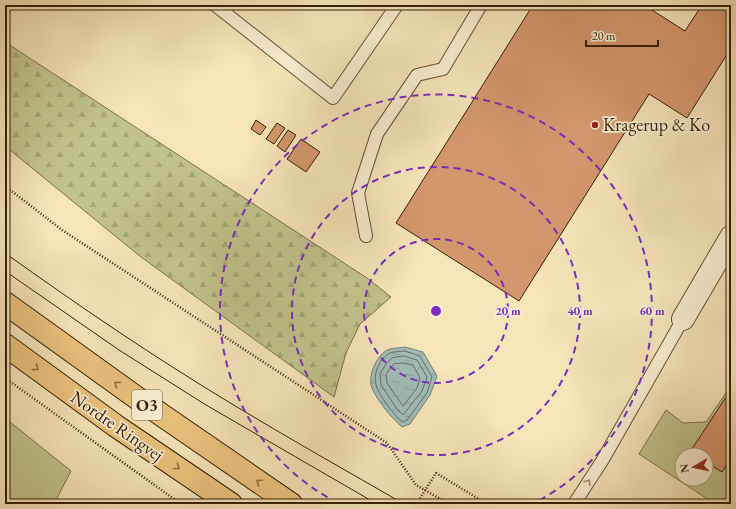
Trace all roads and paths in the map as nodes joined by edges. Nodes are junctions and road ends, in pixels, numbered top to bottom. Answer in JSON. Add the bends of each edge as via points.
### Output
{"nodes":[{"id":1,"x":214,"y":5,"type":"edge"},
{"id":2,"x":397,"y":5,"type":"edge"},
{"id":3,"x":481,"y":5,"type":"edge"},
{"id":4,"x":5,"y":186,"type":"edge"},
{"id":5,"x":366,"y":236,"type":"dead end"},
{"id":6,"x":731,"y":237,"type":"edge"},
{"id":7,"x":5,"y":303,"type":"edge"},
{"id":8,"x":683,"y":319,"type":"joint"},
{"id":9,"x":5,"y":345,"type":"edge"},
{"id":10,"x":5,"y":378,"type":"edge"},
{"id":11,"x":425,"y":490,"type":"junction"},
{"id":12,"x":419,"y":500,"type":"junction"},
{"id":13,"x":181,"y":504,"type":"edge"},
{"id":14,"x":231,"y":504,"type":"edge"},
{"id":15,"x":291,"y":504,"type":"edge"},
{"id":16,"x":417,"y":504,"type":"edge"},
{"id":17,"x":425,"y":504,"type":"edge"},
{"id":18,"x":449,"y":504,"type":"edge"},
{"id":19,"x":487,"y":504,"type":"edge"},
{"id":20,"x":574,"y":504,"type":"edge"}],
"edges":[{"from":1,"to":2,"type":"lane","via":[[333,98]]},
{"from":3,"to":5,"type":"lane","via":[[443,69],[417,75],[376,134],[358,193]]},
{"from":4,"to":11,"type":"path","via":[[62,230],[387,443],[416,485]]},
{"from":6,"to":8,"type":"street"},
{"from":15,"to":7,"type":"main road","name":"Nordre Ringvej","number":"O3","one_way":true},
{"from":20,"to":8,"type":"lane","one_way":true,"via":[[602,461]]},
{"from":9,"to":14,"type":"main road","name":"Nordre Ringvej","number":"O3","one_way":true,"via":[[116,426]]},
{"from":10,"to":13,"type":"path"},
{"from":11,"to":12,"type":"path"},
{"from":11,"to":18,"type":"path"},
{"from":11,"to":19,"type":"path","via":[[436,473]]},
{"from":12,"to":16,"type":"path"},
{"from":12,"to":17,"type":"path"}]}
